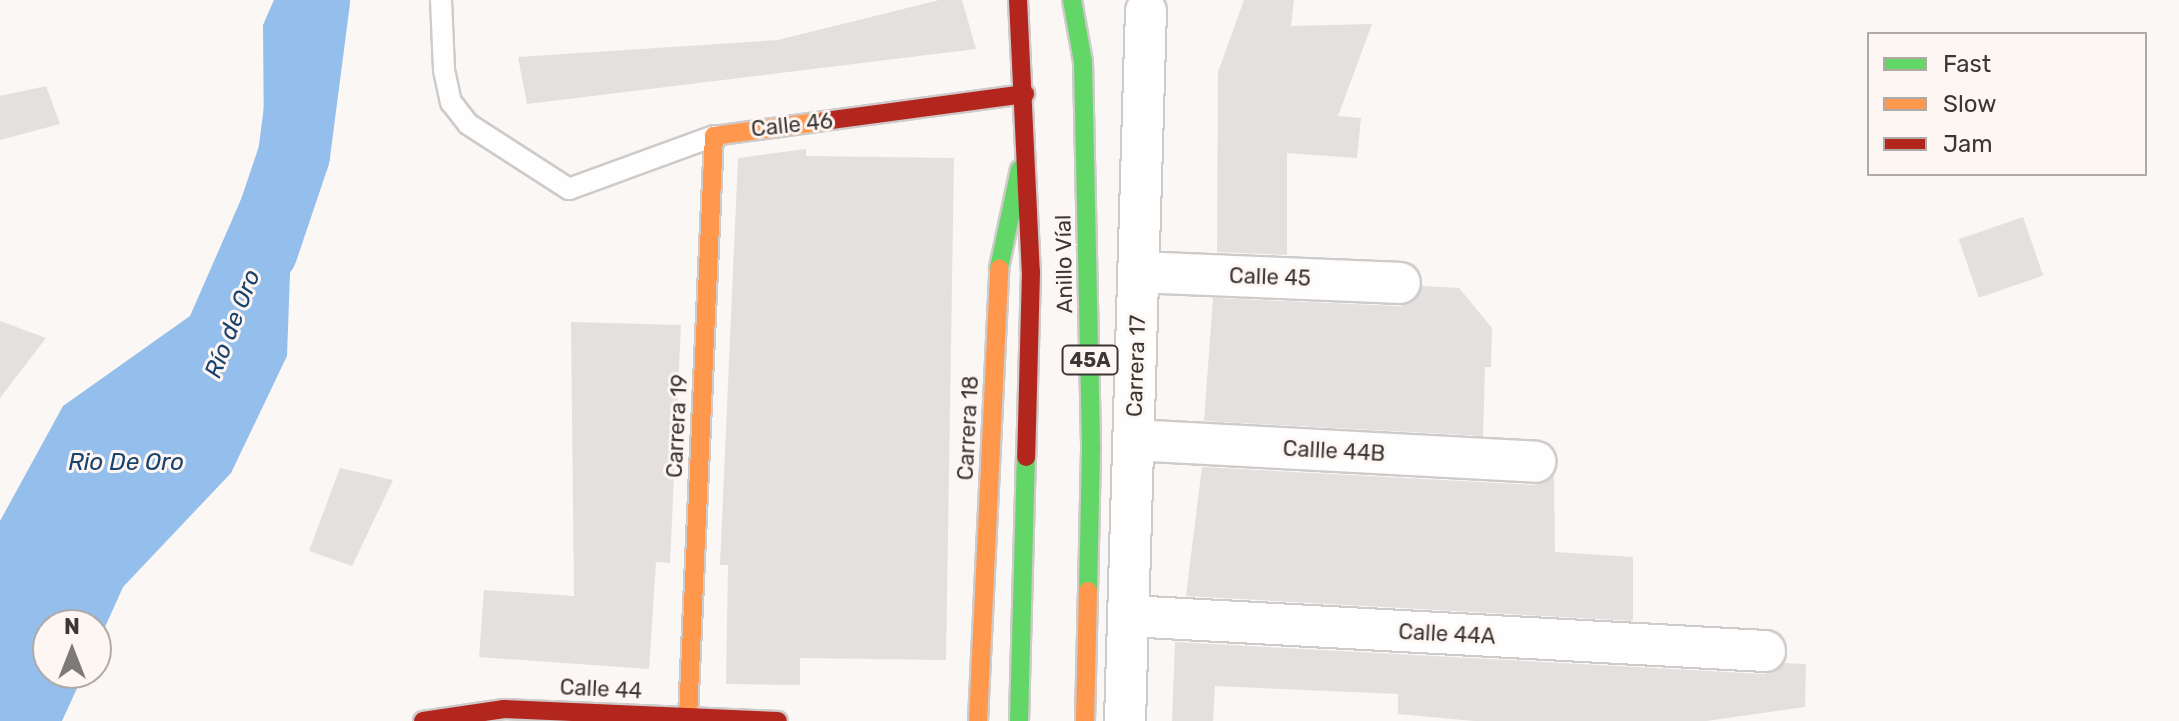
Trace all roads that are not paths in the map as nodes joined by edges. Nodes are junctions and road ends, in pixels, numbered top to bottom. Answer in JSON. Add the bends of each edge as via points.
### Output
{"nodes":[{"id":1,"x":441,"y":0,"type":"edge"},
{"id":2,"x":1018,"y":0,"type":"edge"},
{"id":3,"x":1072,"y":0,"type":"edge"},
{"id":4,"x":1146,"y":11,"type":"dead end"},
{"id":5,"x":1025,"y":94,"type":"junction"},
{"id":6,"x":714,"y":136,"type":"junction"},
{"id":7,"x":1027,"y":140,"type":"junction"},
{"id":8,"x":1139,"y":272,"type":"junction"},
{"id":9,"x":1400,"y":283,"type":"dead end"},
{"id":10,"x":1134,"y":440,"type":"junction"},
{"id":11,"x":1535,"y":462,"type":"dead end"},
{"id":12,"x":1129,"y":616,"type":"junction"},
{"id":13,"x":1765,"y":651,"type":"dead end"},
{"id":14,"x":1087,"y":652,"type":"junction"},
{"id":15,"x":688,"y":717,"type":"junction"},
{"id":16,"x":423,"y":721,"type":"edge"},
{"id":17,"x":778,"y":721,"type":"edge"},
{"id":18,"x":978,"y":721,"type":"edge"},
{"id":19,"x":1019,"y":721,"type":"edge"},
{"id":20,"x":1085,"y":721,"type":"edge"},
{"id":21,"x":1106,"y":721,"type":"edge"},
{"id":22,"x":1125,"y":721,"type":"edge"}],
"edges":[{"from":1,"to":6,"type":"lane","name":"Calle 46","via":[[451,102],[468,124],[569,189]]},
{"from":2,"to":5,"type":"main road","name":"Anillo Víal","number":"45A"},
{"from":3,"to":14,"type":"main road","name":"Anillo Víal","number":"45A","via":[[1083,62],[1086,166]]},
{"from":4,"to":8,"type":"street","name":"Carrera 17"},
{"from":5,"to":6,"type":"main road","name":"Calle 46"},
{"from":5,"to":7,"type":"main road","name":"Anillo Víal","number":"45A"},
{"from":6,"to":15,"type":"main road","name":"Carrera 19"},
{"from":7,"to":18,"type":"main road","name":"Carrera 18","via":[[1000,257]]},
{"from":7,"to":19,"type":"main road","name":"Anillo Víal","number":"45A","via":[[1029,456]]},
{"from":8,"to":9,"type":"street","name":"Calle 45"},
{"from":8,"to":10,"type":"street","name":"Carrera 17"},
{"from":10,"to":11,"type":"street","name":"Callle 44B"},
{"from":10,"to":12,"type":"street","name":"Carrera 17"},
{"from":12,"to":13,"type":"street","name":"Calle 44A"},
{"from":12,"to":22,"type":"street","name":"Carrera 17"},
{"from":14,"to":20,"type":"main road","name":"Anillo Víal","number":"45A"},
{"from":14,"to":21,"type":"main road"},
{"from":15,"to":16,"type":"main road","name":"Calle 44","via":[[504,709]]},
{"from":15,"to":17,"type":"main road","name":"Calle 44"}]}
